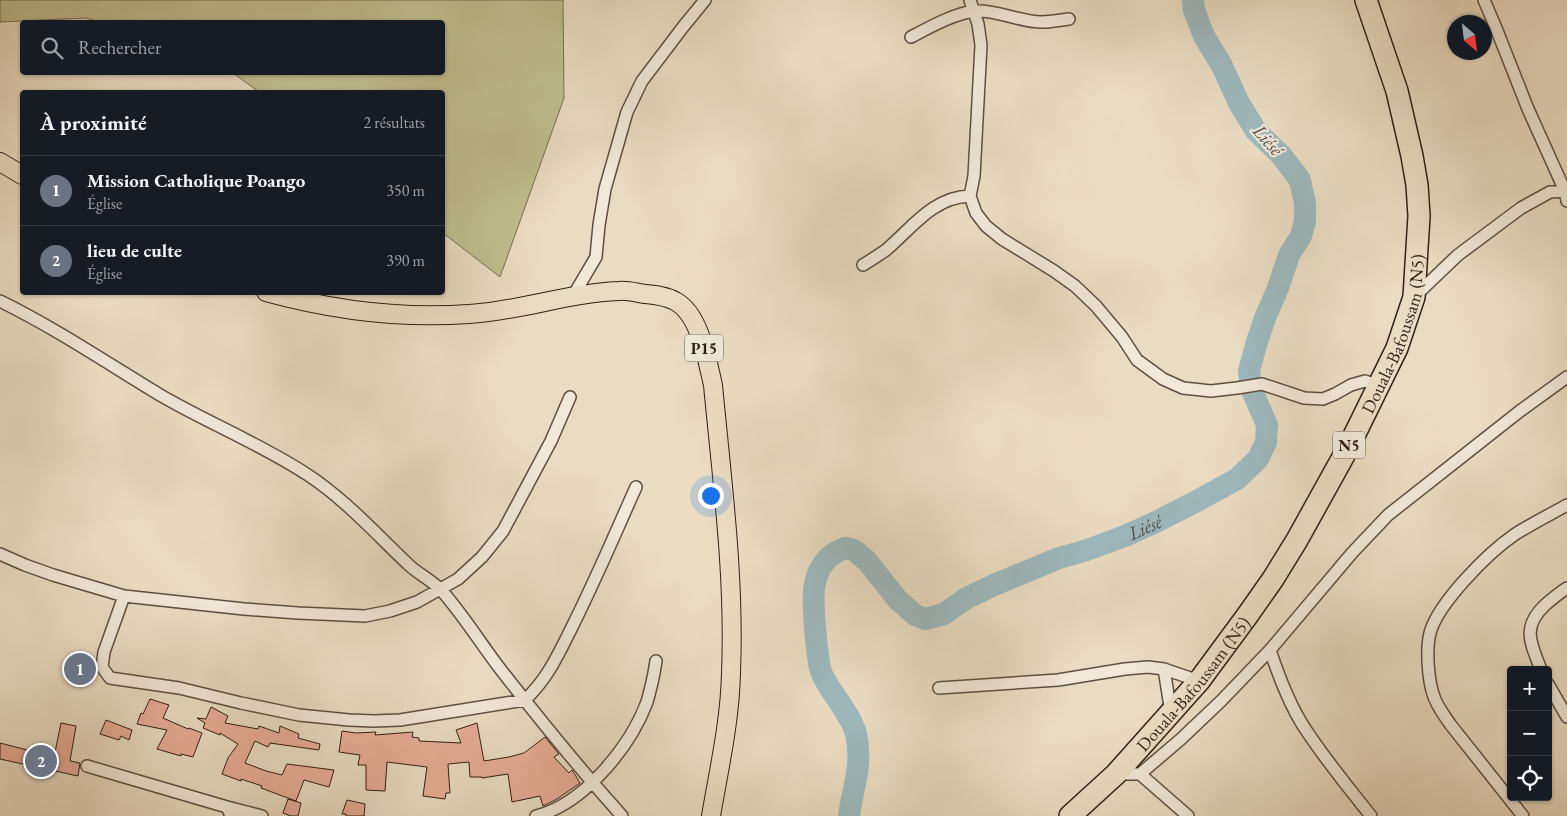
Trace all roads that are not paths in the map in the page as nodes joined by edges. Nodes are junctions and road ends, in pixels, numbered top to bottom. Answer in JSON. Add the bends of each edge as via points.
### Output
{"nodes":[{"id":1,"x":705,"y":0,"type":"edge"},
{"id":2,"x":1366,"y":0,"type":"edge"},
{"id":3,"x":1484,"y":0,"type":"edge"},
{"id":4,"x":972,"y":6,"type":"edge"},
{"id":5,"x":1069,"y":19,"type":"dead end"},
{"id":6,"x":911,"y":37,"type":"dead end"},
{"id":7,"x":0,"y":162,"type":"edge"},
{"id":8,"x":20,"y":174,"type":"edge"},
{"id":9,"x":1566,"y":195,"type":"edge"},
{"id":10,"x":970,"y":196,"type":"junction"},
{"id":11,"x":863,"y":265,"type":"dead end"},
{"id":12,"x":277,"y":295,"type":"edge"},
{"id":13,"x":573,"y":296,"type":"junction"},
{"id":14,"x":1414,"y":297,"type":"junction"},
{"id":15,"x":1,"y":304,"type":"edge"},
{"id":16,"x":1567,"y":377,"type":"edge"},
{"id":17,"x":1379,"y":386,"type":"junction"},
{"id":18,"x":570,"y":398,"type":"dead end"},
{"id":19,"x":636,"y":487,"type":"dead end"},
{"id":20,"x":1567,"y":505,"type":"edge"},
{"id":21,"x":0,"y":554,"type":"edge"},
{"id":22,"x":1567,"y":588,"type":"edge"},
{"id":23,"x":440,"y":589,"type":"junction"},
{"id":24,"x":124,"y":596,"type":"junction"},
{"id":25,"x":1270,"y":650,"type":"junction"},
{"id":26,"x":656,"y":661,"type":"dead end"},
{"id":27,"x":1539,"y":666,"type":"edge"},
{"id":28,"x":1164,"y":669,"type":"junction"},
{"id":29,"x":1199,"y":681,"type":"junction"},
{"id":30,"x":939,"y":688,"type":"dead end"},
{"id":31,"x":1552,"y":691,"type":"edge"},
{"id":32,"x":525,"y":700,"type":"junction"},
{"id":33,"x":1171,"y":713,"type":"junction"},
{"id":34,"x":1567,"y":717,"type":"edge"},
{"id":35,"x":87,"y":766,"type":"dead end"},
{"id":36,"x":1116,"y":774,"type":"junction"},
{"id":37,"x":1140,"y":774,"type":"junction"},
{"id":38,"x":593,"y":782,"type":"junction"},
{"id":39,"x":230,"y":812,"type":"edge"},
{"id":40,"x":262,"y":816,"type":"edge"},
{"id":41,"x":536,"y":816,"type":"edge"},
{"id":42,"x":622,"y":816,"type":"edge"},
{"id":43,"x":711,"y":816,"type":"edge"},
{"id":44,"x":1070,"y":816,"type":"edge"},
{"id":45,"x":1188,"y":816,"type":"edge"},
{"id":46,"x":1371,"y":816,"type":"edge"},
{"id":47,"x":1523,"y":816,"type":"edge"}],
"edges":[{"from":1,"to":13,"type":"street","via":[[642,81],[627,112],[605,189],[596,257]]},
{"from":2,"to":14,"type":"highway","name":"Douala-Bafoussam (N5)","number":"N5","via":[[1397,91],[1417,185],[1419,216]]},
{"from":3,"to":9,"type":"street"},
{"from":4,"to":5,"type":"street","via":[[1041,22]]},
{"from":4,"to":6,"type":"street"},
{"from":4,"to":10,"type":"street","via":[[981,45],[974,176]]},
{"from":7,"to":8,"type":"main road"},
{"from":9,"to":14,"type":"street","via":[[1550,192],[1521,208],[1458,255]]},
{"from":10,"to":11,"type":"street","via":[[959,196],[926,212],[886,250]]},
{"from":10,"to":17,"type":"street","via":[[986,226],[1075,286],[1096,306],[1138,360],[1162,379],[1183,388],[1211,391],[1262,384],[1304,398],[1323,398],[1364,381]]},
{"from":12,"to":13,"type":"main road","number":"P15","via":[[358,312],[409,315],[503,311]]},
{"from":13,"to":43,"type":"main road","number":"P15","via":[[620,290],[659,295],[675,301],[685,309],[696,326],[707,359],[713,385],[731,572],[732,622],[727,718]]},
{"from":14,"to":17,"type":"highway","name":"Douala-Bafoussam (N5)","number":"N5","via":[[1397,348]]},
{"from":15,"to":23,"type":"street","via":[[309,476]]},
{"from":16,"to":25,"type":"street","via":[[1388,515]]},
{"from":17,"to":29,"type":"highway","name":"Douala-Bafoussam (N5)","number":"N5","via":[[1297,540],[1273,579]]},
{"from":18,"to":23,"type":"street","via":[[551,442],[502,531],[482,557],[458,579]]},
{"from":19,"to":32,"type":"street","via":[[551,669]]},
{"from":20,"to":47,"type":"street","via":[[1513,536],[1474,569],[1436,620],[1428,644],[1433,695],[1440,709]]},
{"from":21,"to":24,"type":"street","via":[[53,575]]},
{"from":22,"to":27,"type":"street","via":[[1535,615],[1530,628],[1531,644]]},
{"from":23,"to":24,"type":"street","via":[[417,602],[365,616],[244,609]]},
{"from":23,"to":32,"type":"street"},
{"from":24,"to":32,"type":"street","via":[[104,652],[102,667],[110,678],[179,688],[299,714],[357,720],[400,720]]},
{"from":25,"to":37,"type":"street","via":[[1182,739]]},
{"from":25,"to":46,"type":"street","via":[[1286,694],[1303,726]]},
{"from":26,"to":38,"type":"street","via":[[653,682],[636,725]]},
{"from":28,"to":29,"type":"street"},
{"from":28,"to":30,"type":"street","via":[[1148,667],[1058,680]]},
{"from":28,"to":33,"type":"street"},
{"from":29,"to":33,"type":"highway","name":"Douala-Bafoussam (N5)","number":"N5"},
{"from":31,"to":34,"type":"street"},
{"from":32,"to":38,"type":"street"},
{"from":33,"to":36,"type":"highway","name":"Douala-Bafoussam (N5)","number":"N5"},
{"from":35,"to":39,"type":"street"},
{"from":36,"to":37,"type":"street"},
{"from":36,"to":44,"type":"highway","name":"Douala-Bafoussam (N5)","number":"N5"},
{"from":37,"to":45,"type":"street"},
{"from":38,"to":41,"type":"street","via":[[561,806]]},
{"from":38,"to":42,"type":"street"},
{"from":39,"to":40,"type":"street"}]}
